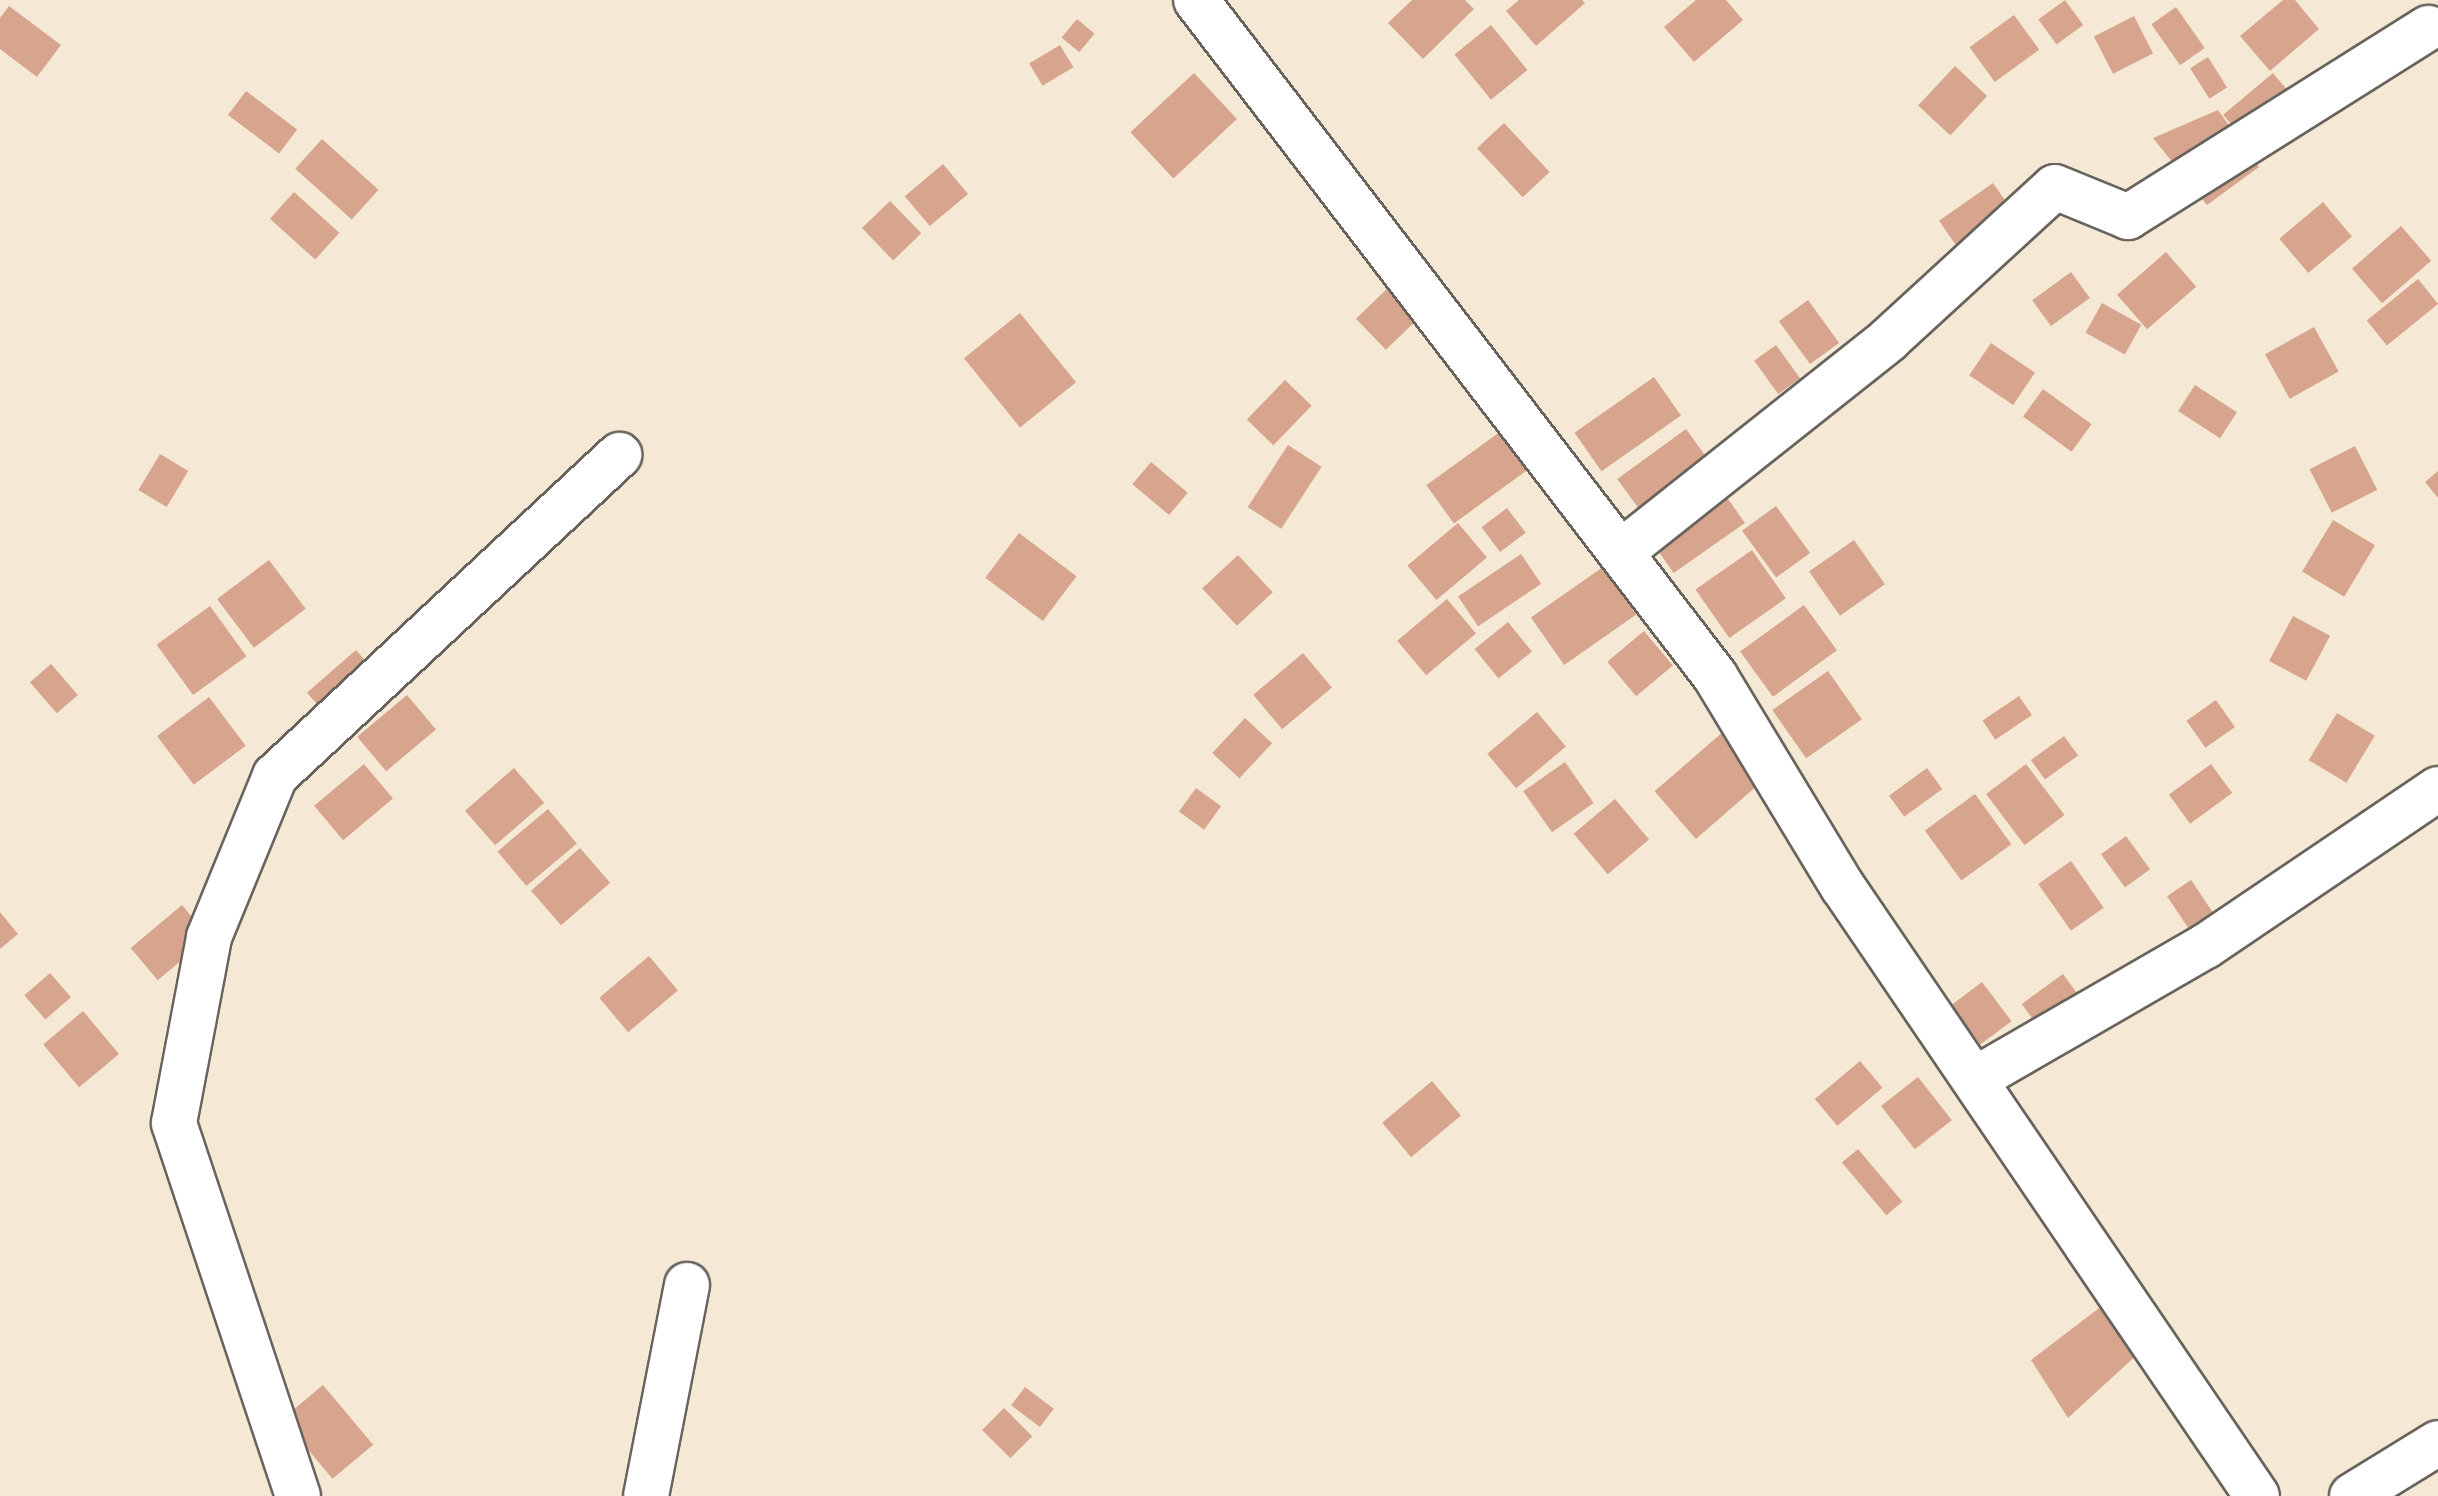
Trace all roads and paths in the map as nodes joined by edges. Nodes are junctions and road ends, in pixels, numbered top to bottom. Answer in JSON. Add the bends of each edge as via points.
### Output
{"nodes":[{"id":1,"x":1196,"y":0,"type":"edge"},
{"id":2,"x":2428,"y":28,"type":"dead end"},
{"id":3,"x":619,"y":455,"type":"dead end"},
{"id":4,"x":1621,"y":552,"type":"junction"},
{"id":5,"x":2438,"y":789,"type":"edge"},
{"id":6,"x":1977,"y":1078,"type":"junction"},
{"id":7,"x":687,"y":1285,"type":"dead end"},
{"id":8,"x":2438,"y":1443,"type":"edge"},
{"id":9,"x":298,"y":1496,"type":"edge"},
{"id":10,"x":646,"y":1496,"type":"edge"},
{"id":11,"x":2257,"y":1496,"type":"edge"},
{"id":12,"x":2352,"y":1496,"type":"edge"}],
"edges":[{"from":1,"to":4,"type":"street"},
{"from":2,"to":4,"type":"street","via":[[2128,217],[2055,187],[1888,340]]},
{"from":3,"to":9,"type":"street","via":[[275,776],[209,937],[174,1123]]},
{"from":4,"to":6,"type":"street","via":[[1715,676],[1843,887]]},
{"from":5,"to":6,"type":"street","via":[[2206,946]]},
{"from":6,"to":11,"type":"street"},
{"from":7,"to":10,"type":"street"},
{"from":8,"to":12,"type":"street"}]}
